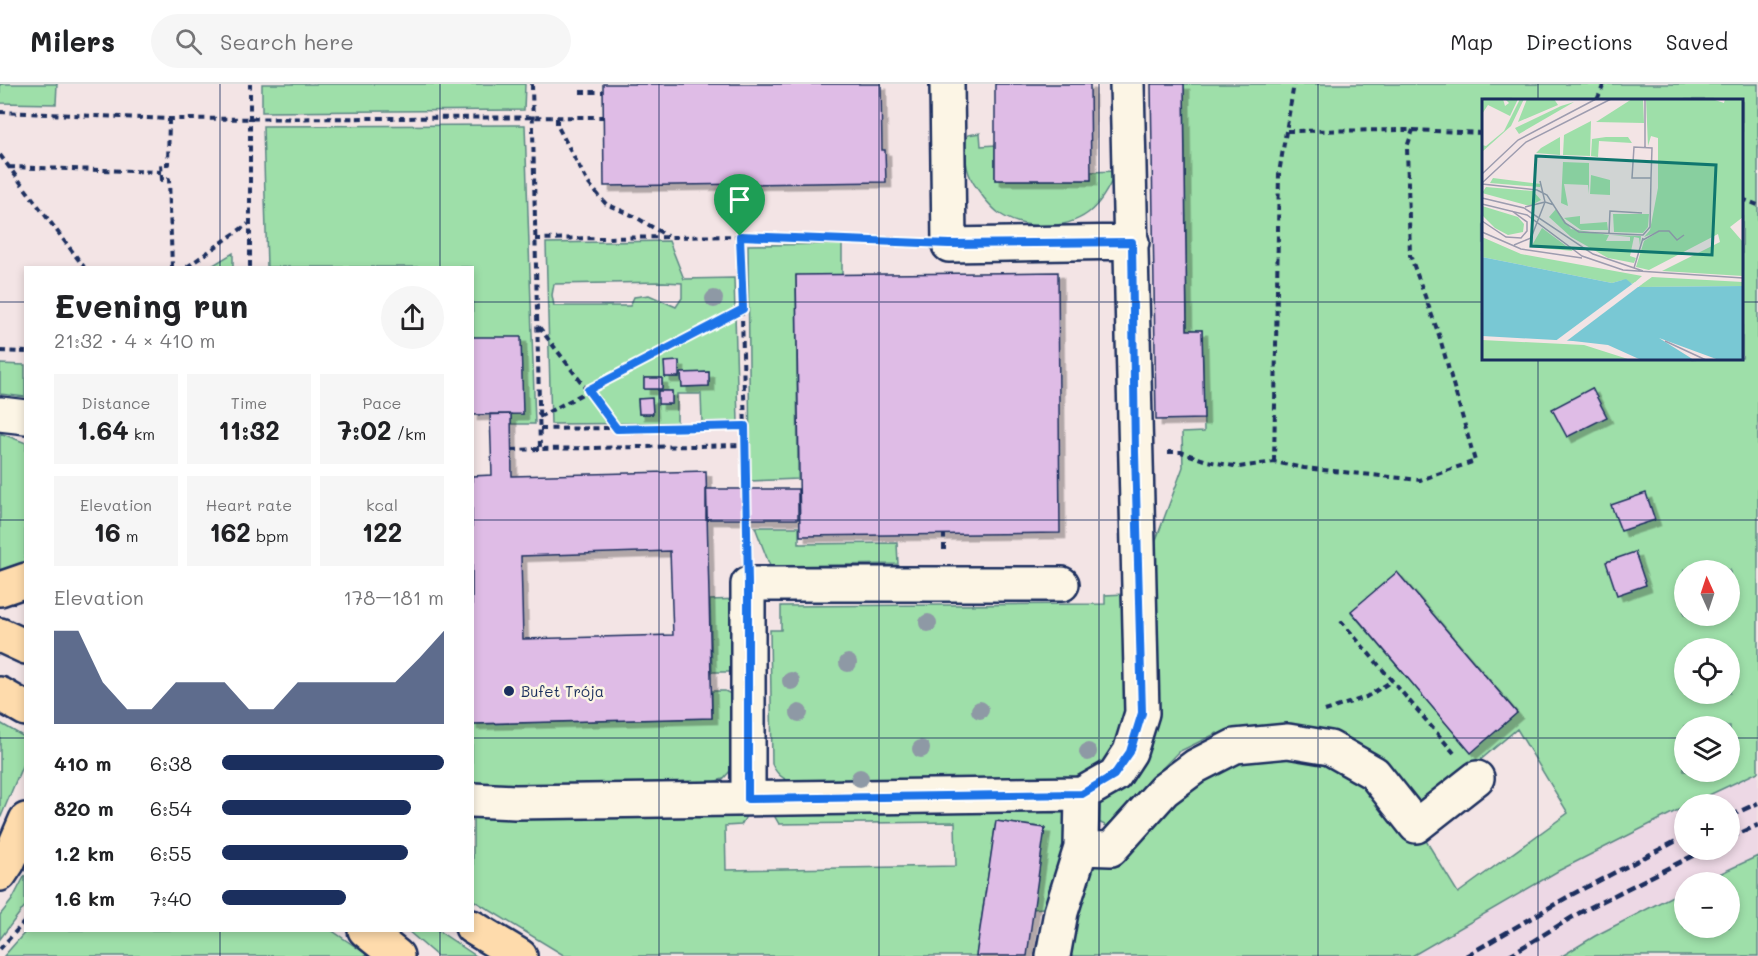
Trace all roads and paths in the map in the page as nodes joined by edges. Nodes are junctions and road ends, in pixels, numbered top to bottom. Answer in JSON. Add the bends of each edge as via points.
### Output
{"nodes":[{"id":1,"x":250,"y":84,"type":"edge"},
{"id":2,"x":532,"y":84,"type":"edge"},
{"id":3,"x":947,"y":84,"type":"edge"},
{"id":4,"x":1127,"y":84,"type":"edge"},
{"id":5,"x":1294,"y":84,"type":"edge"},
{"id":6,"x":1604,"y":84,"type":"edge"},
{"id":7,"x":580,"y":92,"type":"dead end"},
{"id":8,"x":603,"y":92,"type":"dead end"},
{"id":9,"x":1598,"y":99,"type":"edge"},
{"id":10,"x":0,"y":112,"type":"edge"},
{"id":11,"x":604,"y":117,"type":"dead end"},
{"id":12,"x":250,"y":118,"type":"junction"},
{"id":13,"x":532,"y":118,"type":"junction"},
{"id":14,"x":557,"y":118,"type":"junction"},
{"id":15,"x":169,"y":119,"type":"junction"},
{"id":16,"x":1413,"y":130,"type":"junction"},
{"id":17,"x":1287,"y":131,"type":"junction"},
{"id":18,"x":1482,"y":133,"type":"edge"},
{"id":19,"x":0,"y":155,"type":"edge"},
{"id":20,"x":9,"y":167,"type":"junction"},
{"id":21,"x":161,"y":172,"type":"junction"},
{"id":22,"x":1743,"y":198,"type":"edge"},
{"id":23,"x":1758,"y":205,"type":"edge"},
{"id":24,"x":249,"y":224,"type":"junction"},
{"id":25,"x":740,"y":236,"type":"junction"},
{"id":26,"x":668,"y":237,"type":"junction"},
{"id":27,"x":535,"y":239,"type":"junction"},
{"id":28,"x":1132,"y":242,"type":"junction"},
{"id":29,"x":949,"y":244,"type":"junction"},
{"id":30,"x":83,"y":266,"type":"edge"},
{"id":31,"x":172,"y":266,"type":"edge"},
{"id":32,"x":188,"y":266,"type":"edge"},
{"id":33,"x":250,"y":266,"type":"edge"},
{"id":34,"x":743,"y":309,"type":"junction"},
{"id":35,"x":538,"y":326,"type":"junction"},
{"id":36,"x":0,"y":351,"type":"edge"},
{"id":37,"x":24,"y":352,"type":"edge"},
{"id":38,"x":588,"y":390,"type":"junction"},
{"id":39,"x":0,"y":414,"type":"edge"},
{"id":40,"x":24,"y":417,"type":"edge"},
{"id":41,"x":539,"y":417,"type":"junction"},
{"id":42,"x":745,"y":426,"type":"junction"},
{"id":43,"x":540,"y":429,"type":"junction"},
{"id":44,"x":617,"y":429,"type":"junction"},
{"id":45,"x":745,"y":445,"type":"junction"},
{"id":46,"x":540,"y":449,"type":"junction"},
{"id":47,"x":512,"y":450,"type":"dead end"},
{"id":48,"x":1135,"y":452,"type":"junction"},
{"id":49,"x":1274,"y":462,"type":"junction"},
{"id":50,"x":944,"y":534,"type":"dead end"},
{"id":51,"x":944,"y":550,"type":"dead end"},
{"id":52,"x":24,"y":581,"type":"edge"},
{"id":53,"x":748,"y":584,"type":"junction"},
{"id":54,"x":1062,"y":584,"type":"dead end"},
{"id":55,"x":0,"y":589,"type":"edge"},
{"id":56,"x":1341,"y":621,"type":"dead end"},
{"id":57,"x":0,"y":635,"type":"edge"},
{"id":58,"x":24,"y":646,"type":"edge"},
{"id":59,"x":0,"y":694,"type":"edge"},
{"id":60,"x":24,"y":708,"type":"edge"},
{"id":61,"x":1469,"y":769,"type":"joint"},
{"id":62,"x":1082,"y":794,"type":"junction"},
{"id":63,"x":474,"y":800,"type":"edge"},
{"id":64,"x":761,"y":807,"type":"junction"},
{"id":65,"x":24,"y":825,"type":"edge"},
{"id":66,"x":1081,"y":848,"type":"junction"},
{"id":67,"x":0,"y":874,"type":"edge"},
{"id":68,"x":24,"y":922,"type":"edge"},
{"id":69,"x":474,"y":928,"type":"edge"},
{"id":70,"x":367,"y":932,"type":"edge"},
{"id":71,"x":0,"y":949,"type":"edge"},
{"id":72,"x":397,"y":956,"type":"edge"},
{"id":73,"x":519,"y":956,"type":"edge"},
{"id":74,"x":1053,"y":956,"type":"edge"}],
"edges":[{"from":1,"to":12,"type":"path"},
{"from":2,"to":13,"type":"path"},
{"from":3,"to":29,"type":"street"},
{"from":4,"to":28,"type":"street"},
{"from":5,"to":17,"type":"path"},
{"from":6,"to":9,"type":"path"},
{"from":7,"to":8,"type":"path"},
{"from":10,"to":15,"type":"path"},
{"from":11,"to":14,"type":"path"},
{"from":12,"to":13,"type":"path"},
{"from":12,"to":15,"type":"path"},
{"from":12,"to":24,"type":"path"},
{"from":13,"to":14,"type":"path"},
{"from":13,"to":27,"type":"path"},
{"from":14,"to":26,"type":"path","via":[[557,125],[588,183],[606,204]]},
{"from":15,"to":21,"type":"path","via":[[168,164],[161,164]]},
{"from":16,"to":17,"type":"path"},
{"from":16,"to":18,"type":"path"},
{"from":16,"to":49,"type":"path","via":[[1407,147],[1410,255],[1439,335],[1475,462],[1420,480]]},
{"from":17,"to":49,"type":"path","via":[[1279,173]]},
{"from":19,"to":20,"type":"path"},
{"from":20,"to":21,"type":"path"},
{"from":20,"to":30,"type":"path"},
{"from":21,"to":31,"type":"path","via":[[162,180],[169,179]]},
{"from":22,"to":23,"type":"path"},
{"from":24,"to":32,"type":"path"},
{"from":24,"to":33,"type":"path"},
{"from":25,"to":26,"type":"path"},
{"from":25,"to":29,"type":"path"},
{"from":25,"to":34,"type":"path"},
{"from":26,"to":27,"type":"path"},
{"from":27,"to":35,"type":"path"},
{"from":28,"to":29,"type":"street"},
{"from":28,"to":48,"type":"street"},
{"from":34,"to":38,"type":"path"},
{"from":34,"to":42,"type":"path"},
{"from":35,"to":38,"type":"path"},
{"from":35,"to":41,"type":"path"},
{"from":36,"to":37,"type":"path"},
{"from":38,"to":41,"type":"path"},
{"from":38,"to":44,"type":"path"},
{"from":39,"to":40,"type":"street"},
{"from":41,"to":43,"type":"path"},
{"from":42,"to":44,"type":"path"},
{"from":42,"to":45,"type":"path"},
{"from":43,"to":44,"type":"path"},
{"from":43,"to":46,"type":"path"},
{"from":45,"to":46,"type":"path"},
{"from":45,"to":53,"type":"path"},
{"from":46,"to":47,"type":"path"},
{"from":48,"to":49,"type":"path","via":[[1181,452],[1239,466]]},
{"from":48,"to":62,"type":"street","via":[[1142,713],[1130,752],[1114,775]]},
{"from":50,"to":51,"type":"path"},
{"from":52,"to":55,"type":"main road"},
{"from":53,"to":54,"type":"street"},
{"from":53,"to":64,"type":"street"},
{"from":56,"to":61,"type":"path"},
{"from":57,"to":58,"type":"main road"},
{"from":59,"to":60,"type":"main road"},
{"from":61,"to":66,"type":"street","via":[[1416,826],[1374,773],[1330,748],[1288,741],[1235,746],[1197,766],[1164,790],[1111,849]]},
{"from":62,"to":64,"type":"street"},
{"from":62,"to":66,"type":"street"},
{"from":63,"to":64,"type":"street"},
{"from":65,"to":67,"type":"main road"},
{"from":66,"to":74,"type":"street","via":[[1061,912]]},
{"from":68,"to":71,"type":"path"},
{"from":69,"to":73,"type":"main road"},
{"from":70,"to":72,"type":"main road"}]}
